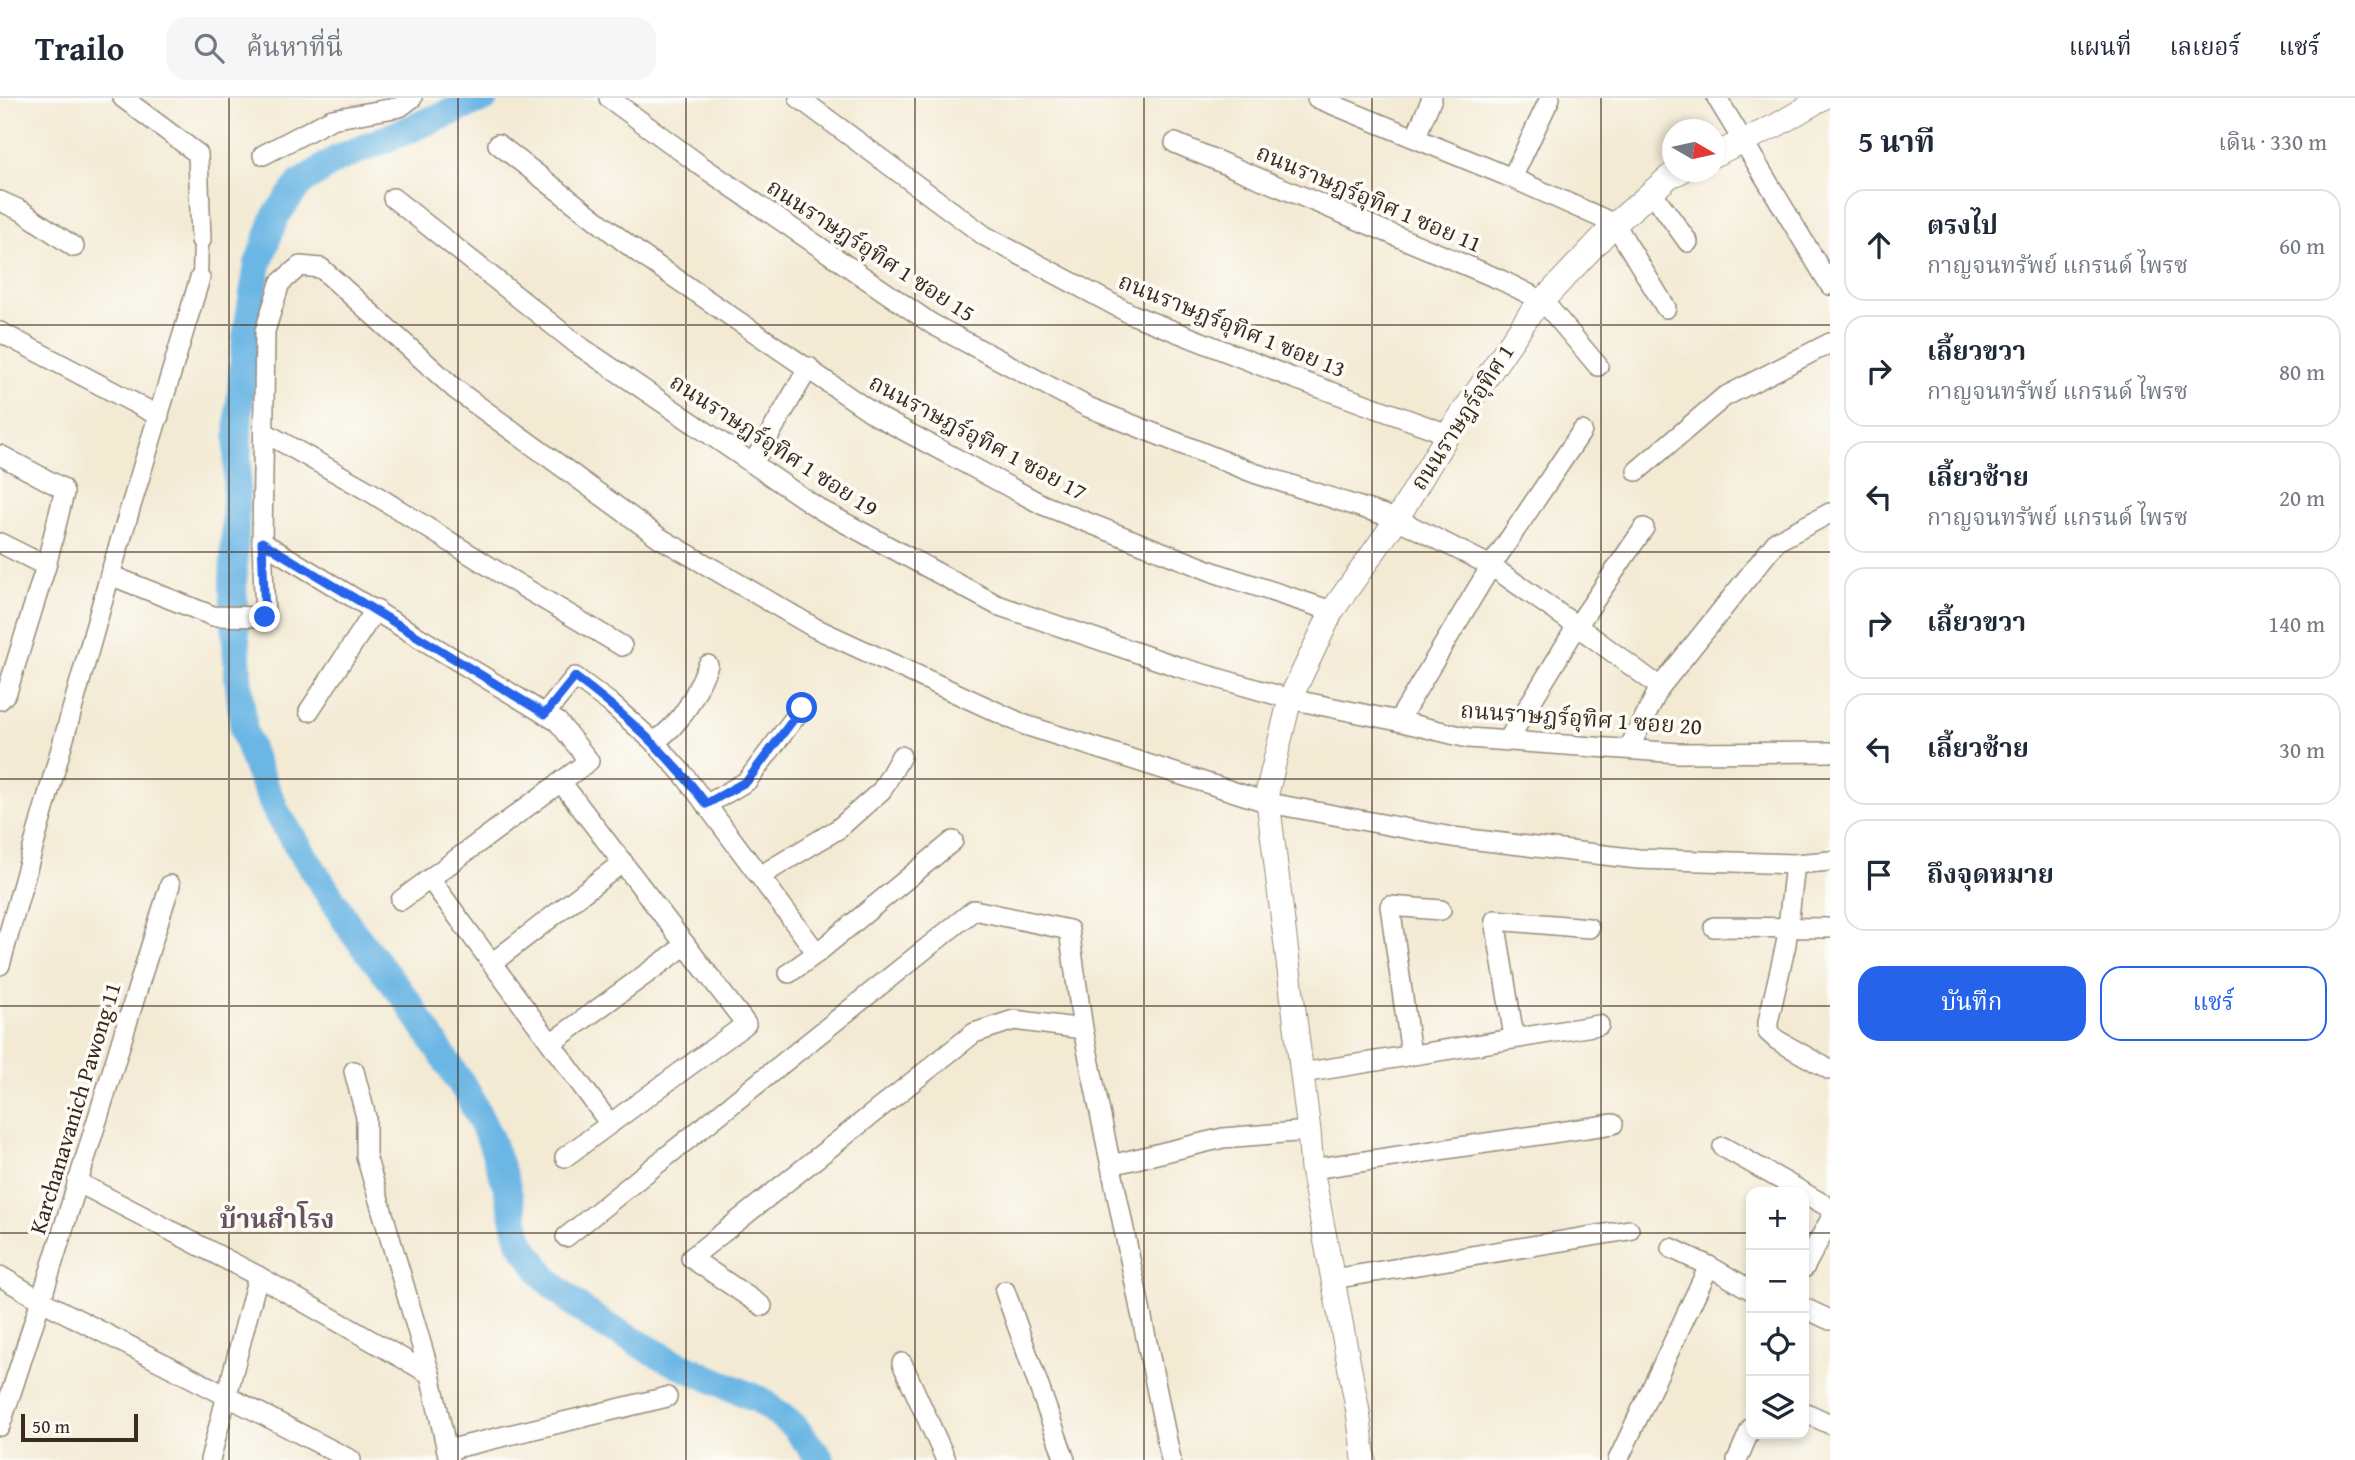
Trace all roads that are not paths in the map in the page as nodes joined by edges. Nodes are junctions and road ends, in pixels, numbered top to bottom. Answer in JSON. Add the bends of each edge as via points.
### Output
{"nodes":[{"id":1,"x":123,"y":98,"type":"edge"},
{"id":2,"x":412,"y":98,"type":"edge"},
{"id":3,"x":609,"y":98,"type":"edge"},
{"id":4,"x":799,"y":98,"type":"edge"},
{"id":5,"x":1318,"y":98,"type":"edge"},
{"id":6,"x":1432,"y":98,"type":"edge"},
{"id":7,"x":1550,"y":98,"type":"edge"},
{"id":8,"x":1717,"y":98,"type":"edge"},
{"id":9,"x":1823,"y":98,"type":"edge"},
{"id":10,"x":1415,"y":138,"type":"junction"},
{"id":11,"x":1743,"y":141,"type":"junction"},
{"id":12,"x":1175,"y":143,"type":"dead end"},
{"id":13,"x":498,"y":144,"type":"dead end"},
{"id":14,"x":1725,"y":150,"type":"edge"},
{"id":15,"x":262,"y":155,"type":"dead end"},
{"id":16,"x":1512,"y":178,"type":"junction"},
{"id":17,"x":1663,"y":182,"type":"edge"},
{"id":18,"x":1651,"y":192,"type":"junction"},
{"id":19,"x":393,"y":198,"type":"dead end"},
{"id":20,"x":0,"y":201,"type":"edge"},
{"id":21,"x":1615,"y":224,"type":"junction"},
{"id":22,"x":201,"y":240,"type":"joint"},
{"id":23,"x":1688,"y":242,"type":"dead end"},
{"id":24,"x":74,"y":247,"type":"dead end"},
{"id":25,"x":200,"y":278,"type":"joint"},
{"id":26,"x":1830,"y":285,"type":"edge"},
{"id":27,"x":1543,"y":301,"type":"junction"},
{"id":28,"x":1666,"y":308,"type":"dead end"},
{"id":29,"x":0,"y":332,"type":"edge"},
{"id":30,"x":1830,"y":343,"type":"edge"},
{"id":31,"x":1598,"y":366,"type":"dead end"},
{"id":32,"x":809,"y":367,"type":"junction"},
{"id":33,"x":159,"y":416,"type":"junction"},
{"id":34,"x":1582,"y":431,"type":"dead end"},
{"id":35,"x":264,"y":432,"type":"junction"},
{"id":36,"x":1448,"y":434,"type":"junction"},
{"id":37,"x":0,"y":455,"type":"edge"},
{"id":38,"x":753,"y":463,"type":"junction"},
{"id":39,"x":1637,"y":471,"type":"dead end"},
{"id":40,"x":1830,"y":513,"type":"edge"},
{"id":41,"x":1397,"y":519,"type":"junction"},
{"id":42,"x":1644,"y":528,"type":"dead end"},
{"id":43,"x":262,"y":542,"type":"junction"},
{"id":44,"x":0,"y":543,"type":"edge"},
{"id":45,"x":46,"y":566,"type":"junction"},
{"id":46,"x":1491,"y":566,"type":"junction"},
{"id":47,"x":110,"y":575,"type":"junction"},
{"id":48,"x":376,"y":610,"type":"junction"},
{"id":49,"x":1332,"y":611,"type":"junction"},
{"id":50,"x":1577,"y":625,"type":"junction"},
{"id":51,"x":622,"y":646,"type":"dead end"},
{"id":52,"x":708,"y":665,"type":"dead end"},
{"id":53,"x":1660,"y":687,"type":"junction"},
{"id":54,"x":1290,"y":699,"type":"junction"},
{"id":55,"x":0,"y":700,"type":"edge"},
{"id":56,"x":802,"y":708,"type":"dead end"},
{"id":57,"x":309,"y":711,"type":"dead end"},
{"id":58,"x":545,"y":714,"type":"junction"},
{"id":59,"x":1398,"y":721,"type":"junction"},
{"id":60,"x":1508,"y":740,"type":"junction"},
{"id":61,"x":654,"y":742,"type":"junction"},
{"id":62,"x":1629,"y":748,"type":"junction"},
{"id":63,"x":1830,"y":752,"type":"edge"},
{"id":64,"x":901,"y":756,"type":"dead end"},
{"id":65,"x":561,"y":782,"type":"junction"},
{"id":66,"x":1269,"y":803,"type":"junction"},
{"id":67,"x":706,"y":804,"type":"junction"},
{"id":68,"x":953,"y":841,"type":"dead end"},
{"id":69,"x":1830,"y":861,"type":"edge"},
{"id":70,"x":623,"y":862,"type":"junction"},
{"id":71,"x":1795,"y":864,"type":"junction"},
{"id":72,"x":760,"y":876,"type":"junction"},
{"id":73,"x":430,"y":878,"type":"junction"},
{"id":74,"x":170,"y":885,"type":"dead end"},
{"id":75,"x":401,"y":900,"type":"dead end"},
{"id":76,"x":1441,"y":910,"type":"dead end"},
{"id":77,"x":6,"y":922,"type":"edge"},
{"id":78,"x":1714,"y":927,"type":"dead end"},
{"id":79,"x":1788,"y":927,"type":"junction"},
{"id":80,"x":1589,"y":928,"type":"dead end"},
{"id":81,"x":1830,"y":928,"type":"edge"},
{"id":82,"x":686,"y":945,"type":"junction"},
{"id":83,"x":817,"y":953,"type":"junction"},
{"id":84,"x":492,"y":962,"type":"junction"},
{"id":85,"x":0,"y":965,"type":"edge"},
{"id":86,"x":789,"y":973,"type":"dead end"},
{"id":87,"x":1598,"y":1025,"type":"dead end"},
{"id":88,"x":1083,"y":1029,"type":"junction"},
{"id":89,"x":1514,"y":1037,"type":"junction"},
{"id":90,"x":551,"y":1043,"type":"junction"},
{"id":91,"x":1411,"y":1054,"type":"junction"},
{"id":92,"x":1830,"y":1070,"type":"edge"},
{"id":93,"x":354,"y":1071,"type":"dead end"},
{"id":94,"x":1302,"y":1073,"type":"junction"},
{"id":95,"x":610,"y":1124,"type":"junction"},
{"id":96,"x":1613,"y":1124,"type":"dead end"},
{"id":97,"x":1309,"y":1131,"type":"junction"},
{"id":98,"x":1723,"y":1147,"type":"dead end"},
{"id":99,"x":565,"y":1157,"type":"dead end"},
{"id":100,"x":1111,"y":1165,"type":"junction"},
{"id":101,"x":1312,"y":1169,"type":"junction"},
{"id":102,"x":77,"y":1182,"type":"junction"},
{"id":103,"x":1793,"y":1187,"type":"edge"},
{"id":104,"x":1809,"y":1196,"type":"edge"},
{"id":105,"x":1830,"y":1208,"type":"edge"},
{"id":106,"x":1830,"y":1220,"type":"edge"},
{"id":107,"x":1629,"y":1230,"type":"dead end"},
{"id":108,"x":566,"y":1237,"type":"dead end"},
{"id":109,"x":1671,"y":1248,"type":"dead end"},
{"id":110,"x":1809,"y":1259,"type":"edge"},
{"id":111,"x":1709,"y":1266,"type":"junction"},
{"id":112,"x":0,"y":1276,"type":"edge"},
{"id":113,"x":258,"y":1276,"type":"junction"},
{"id":114,"x":1333,"y":1279,"type":"junction"},
{"id":115,"x":1746,"y":1287,"type":"edge"},
{"id":116,"x":1005,"y":1291,"type":"dead end"},
{"id":117,"x":42,"y":1301,"type":"junction"},
{"id":118,"x":762,"y":1307,"type":"dead end"},
{"id":119,"x":1809,"y":1310,"type":"edge"},
{"id":120,"x":1830,"y":1320,"type":"edge"},
{"id":121,"x":902,"y":1363,"type":"dead end"},
{"id":122,"x":430,"y":1374,"type":"junction"},
{"id":123,"x":228,"y":1398,"type":"junction"},
{"id":124,"x":667,"y":1398,"type":"dead end"},
{"id":125,"x":1809,"y":1414,"type":"edge"},
{"id":126,"x":1830,"y":1424,"type":"edge"},
{"id":127,"x":0,"y":1426,"type":"edge"},
{"id":128,"x":1746,"y":1439,"type":"edge"},
{"id":129,"x":448,"y":1455,"type":"edge"},
{"id":130,"x":210,"y":1460,"type":"edge"},
{"id":131,"x":351,"y":1460,"type":"edge"},
{"id":132,"x":946,"y":1460,"type":"edge"},
{"id":133,"x":1065,"y":1460,"type":"edge"},
{"id":134,"x":1171,"y":1460,"type":"edge"},
{"id":135,"x":1364,"y":1460,"type":"edge"},
{"id":136,"x":1618,"y":1460,"type":"edge"},
{"id":137,"x":1737,"y":1460,"type":"edge"}],
"edges":[{"from":1,"to":22,"type":"street","via":[[198,154]]},
{"from":2,"to":15,"type":"street","via":[[400,107],[332,119]]},
{"from":3,"to":41,"type":"street","name":"ถนนราษฎร์อุทิศ 1 ซอย 15","via":[[932,324],[1076,401],[1254,473]]},
{"from":4,"to":36,"type":"street","name":"ถนนราษฎร์อุทิศ 1 ซอย 13","via":[[985,236],[1131,314]]},
{"from":5,"to":10,"type":"street"},
{"from":6,"to":10,"type":"street"},
{"from":7,"to":16,"type":"street"},
{"from":8,"to":11,"type":"street"},
{"from":9,"to":11,"type":"street"},
{"from":10,"to":16,"type":"street"},
{"from":11,"to":14,"type":"street"},
{"from":11,"to":26,"type":"street"},
{"from":12,"to":27,"type":"street","name":"ถนนราษฎร์อุทิศ 1 ซอย 11"},
{"from":13,"to":32,"type":"street","name":"ถนนราษฎร์อุทิศ 1 ซอย 17","via":[[640,254]]},
{"from":16,"to":21,"type":"street"},
{"from":17,"to":18,"type":"street","name":"ถนนราษฎร์อุทิศ 1"},
{"from":18,"to":21,"type":"street","name":"ถนนราษฎร์อุทิศ 1"},
{"from":18,"to":23,"type":"street"},
{"from":19,"to":38,"type":"street","name":"ถนนราษฎร์อุทิศ 1 ซอย 19","via":[[578,345]]},
{"from":20,"to":24,"type":"street"},
{"from":21,"to":27,"type":"street","name":"ถนนราษฎร์อุทิศ 1"},
{"from":21,"to":28,"type":"street"},
{"from":22,"to":25,"type":"street"},
{"from":25,"to":33,"type":"street"},
{"from":27,"to":31,"type":"street"},
{"from":27,"to":36,"type":"street","name":"ถนนราษฎร์อุทิศ 1"},
{"from":29,"to":33,"type":"street"},
{"from":30,"to":39,"type":"street","via":[[1724,397]]},
{"from":32,"to":38,"type":"street"},
{"from":32,"to":49,"type":"street","name":"ถนนราษฎร์อุทิศ 1 ซอย 17","via":[[877,416],[1043,505],[1216,573]]},
{"from":33,"to":47,"type":"street"},
{"from":34,"to":46,"type":"street"},
{"from":35,"to":43,"type":"street"},
{"from":35,"to":51,"type":"street"},
{"from":35,"to":66,"type":"street","via":[[265,331],[280,283],[300,266],[321,268],[455,389],[660,538],[815,628],[1025,725]]},
{"from":36,"to":41,"type":"street","name":"ถนนราษฎร์อุทิศ 1"},
{"from":37,"to":45,"type":"street","via":[[62,488]]},
{"from":38,"to":54,"type":"street","name":"ถนนราษฎร์อุทิศ 1 ซอย 19","via":[[821,510],[997,605]]},
{"from":40,"to":53,"type":"street","via":[[1777,541]]},
{"from":41,"to":46,"type":"street","name":"ถนนราษฎร์อุทิศ 1 ซอย 15"},
{"from":41,"to":49,"type":"street","name":"ถนนราษฎร์อุทิศ 1"},
{"from":42,"to":50,"type":"street"},
{"from":43,"to":47,"type":"street","via":[[265,617],[213,616]]},
{"from":43,"to":48,"type":"street"},
{"from":44,"to":45,"type":"street"},
{"from":45,"to":55,"type":"street","via":[[7,692]]},
{"from":46,"to":50,"type":"street","name":"ถนนราษฎร์อุทิศ 1 ซอย 15"},
{"from":46,"to":59,"type":"street"},
{"from":47,"to":77,"type":"street"},
{"from":48,"to":57,"type":"street"},
{"from":48,"to":58,"type":"street"},
{"from":49,"to":54,"type":"street","name":"ถนนราษฎร์อุทิศ 1"},
{"from":50,"to":53,"type":"street","name":"ถนนราษฎร์อุทิศ 1 ซอย 15"},
{"from":50,"to":60,"type":"street"},
{"from":52,"to":61,"type":"street","via":[[691,704],[670,732]]},
{"from":53,"to":62,"type":"street"},
{"from":54,"to":59,"type":"street","name":"ถนนราษฎร์อุทิศ 1 ซอย 20"},
{"from":54,"to":66,"type":"street","name":"ถนนราษฎร์อุทิศ 1"},
{"from":56,"to":67,"type":"street","via":[[747,781]]},
{"from":58,"to":61,"type":"street","via":[[575,677]]},
{"from":58,"to":65,"type":"street","via":[[558,722],[589,761]]},
{"from":59,"to":60,"type":"street","name":"ถนนราษฎร์อุทิศ 1 ซอย 20","via":[[1468,738]]},
{"from":60,"to":62,"type":"street","name":"ถนนราษฎร์อุทิศ 1 ซอย 20"},
{"from":61,"to":67,"type":"street"},
{"from":62,"to":63,"type":"street","name":"ถนนราษฎร์อุทิศ 1 ซอย 20","via":[[1679,753]]},
{"from":64,"to":72,"type":"street","via":[[882,790],[838,829]]},
{"from":65,"to":70,"type":"street"},
{"from":65,"to":73,"type":"street"},
{"from":66,"to":71,"type":"street","via":[[1452,837],[1638,859]]},
{"from":66,"to":94,"type":"street","name":"ถนนราษฎร์อุทิศ 1"},
{"from":67,"to":72,"type":"street"},
{"from":68,"to":83,"type":"street"},
{"from":69,"to":71,"type":"street"},
{"from":70,"to":82,"type":"street"},
{"from":70,"to":84,"type":"street"},
{"from":71,"to":79,"type":"street"},
{"from":72,"to":83,"type":"street"},
{"from":73,"to":75,"type":"street"},
{"from":73,"to":84,"type":"street"},
{"from":74,"to":102,"type":"street","name":"Karchanavanich Pawong 11"},
{"from":76,"to":91,"type":"street","via":[[1390,906]]},
{"from":77,"to":85,"type":"street"},
{"from":78,"to":79,"type":"street"},
{"from":79,"to":81,"type":"street"},
{"from":79,"to":92,"type":"street","via":[[1768,1031]]},
{"from":80,"to":89,"type":"street","via":[[1494,920]]},
{"from":82,"to":90,"type":"street"},
{"from":82,"to":95,"type":"street","via":[[746,1024]]},
{"from":83,"to":86,"type":"street"},
{"from":84,"to":90,"type":"street"},
{"from":87,"to":89,"type":"street"},
{"from":88,"to":100,"type":"street"},
{"from":88,"to":108,"type":"street","via":[[1069,930],[974,910]]},
{"from":88,"to":118,"type":"street","via":[[1014,1020],[974,1033],[691,1258]]},
{"from":89,"to":91,"type":"street"},
{"from":90,"to":95,"type":"street"},
{"from":91,"to":94,"type":"street"},
{"from":93,"to":122,"type":"street","via":[[366,1117],[366,1156]]},
{"from":94,"to":97,"type":"street","name":"ถนนราษฎร์อุทิศ 1"},
{"from":95,"to":99,"type":"street"},
{"from":96,"to":101,"type":"street"},
{"from":97,"to":100,"type":"street","via":[[1223,1138]]},
{"from":97,"to":101,"type":"street","name":"ถนนราษฎร์อุทิศ 1"},
{"from":98,"to":103,"type":"street"},
{"from":100,"to":134,"type":"street"},
{"from":101,"to":114,"type":"street","name":"ถนนราษฎร์อุทิศ 1"},
{"from":102,"to":113,"type":"street"},
{"from":102,"to":117,"type":"street","name":"Karchanavanich Pawong 11"},
{"from":104,"to":105,"type":"street"},
{"from":106,"to":110,"type":"street"},
{"from":107,"to":114,"type":"street"},
{"from":109,"to":111,"type":"street"},
{"from":111,"to":115,"type":"street"},
{"from":111,"to":136,"type":"street"},
{"from":112,"to":117,"type":"street"},
{"from":113,"to":122,"type":"street"},
{"from":113,"to":123,"type":"street"},
{"from":114,"to":135,"type":"street","name":"ถนนราษฎร์อุทิศ 1"},
{"from":116,"to":133,"type":"street"},
{"from":117,"to":123,"type":"street"},
{"from":117,"to":127,"type":"street","name":"Karchanavanich Pawong 11"},
{"from":119,"to":120,"type":"street"},
{"from":121,"to":132,"type":"street"},
{"from":122,"to":129,"type":"street"},
{"from":123,"to":130,"type":"street"},
{"from":123,"to":131,"type":"street"},
{"from":124,"to":129,"type":"street"},
{"from":125,"to":126,"type":"street"},
{"from":128,"to":137,"type":"street"}]}
